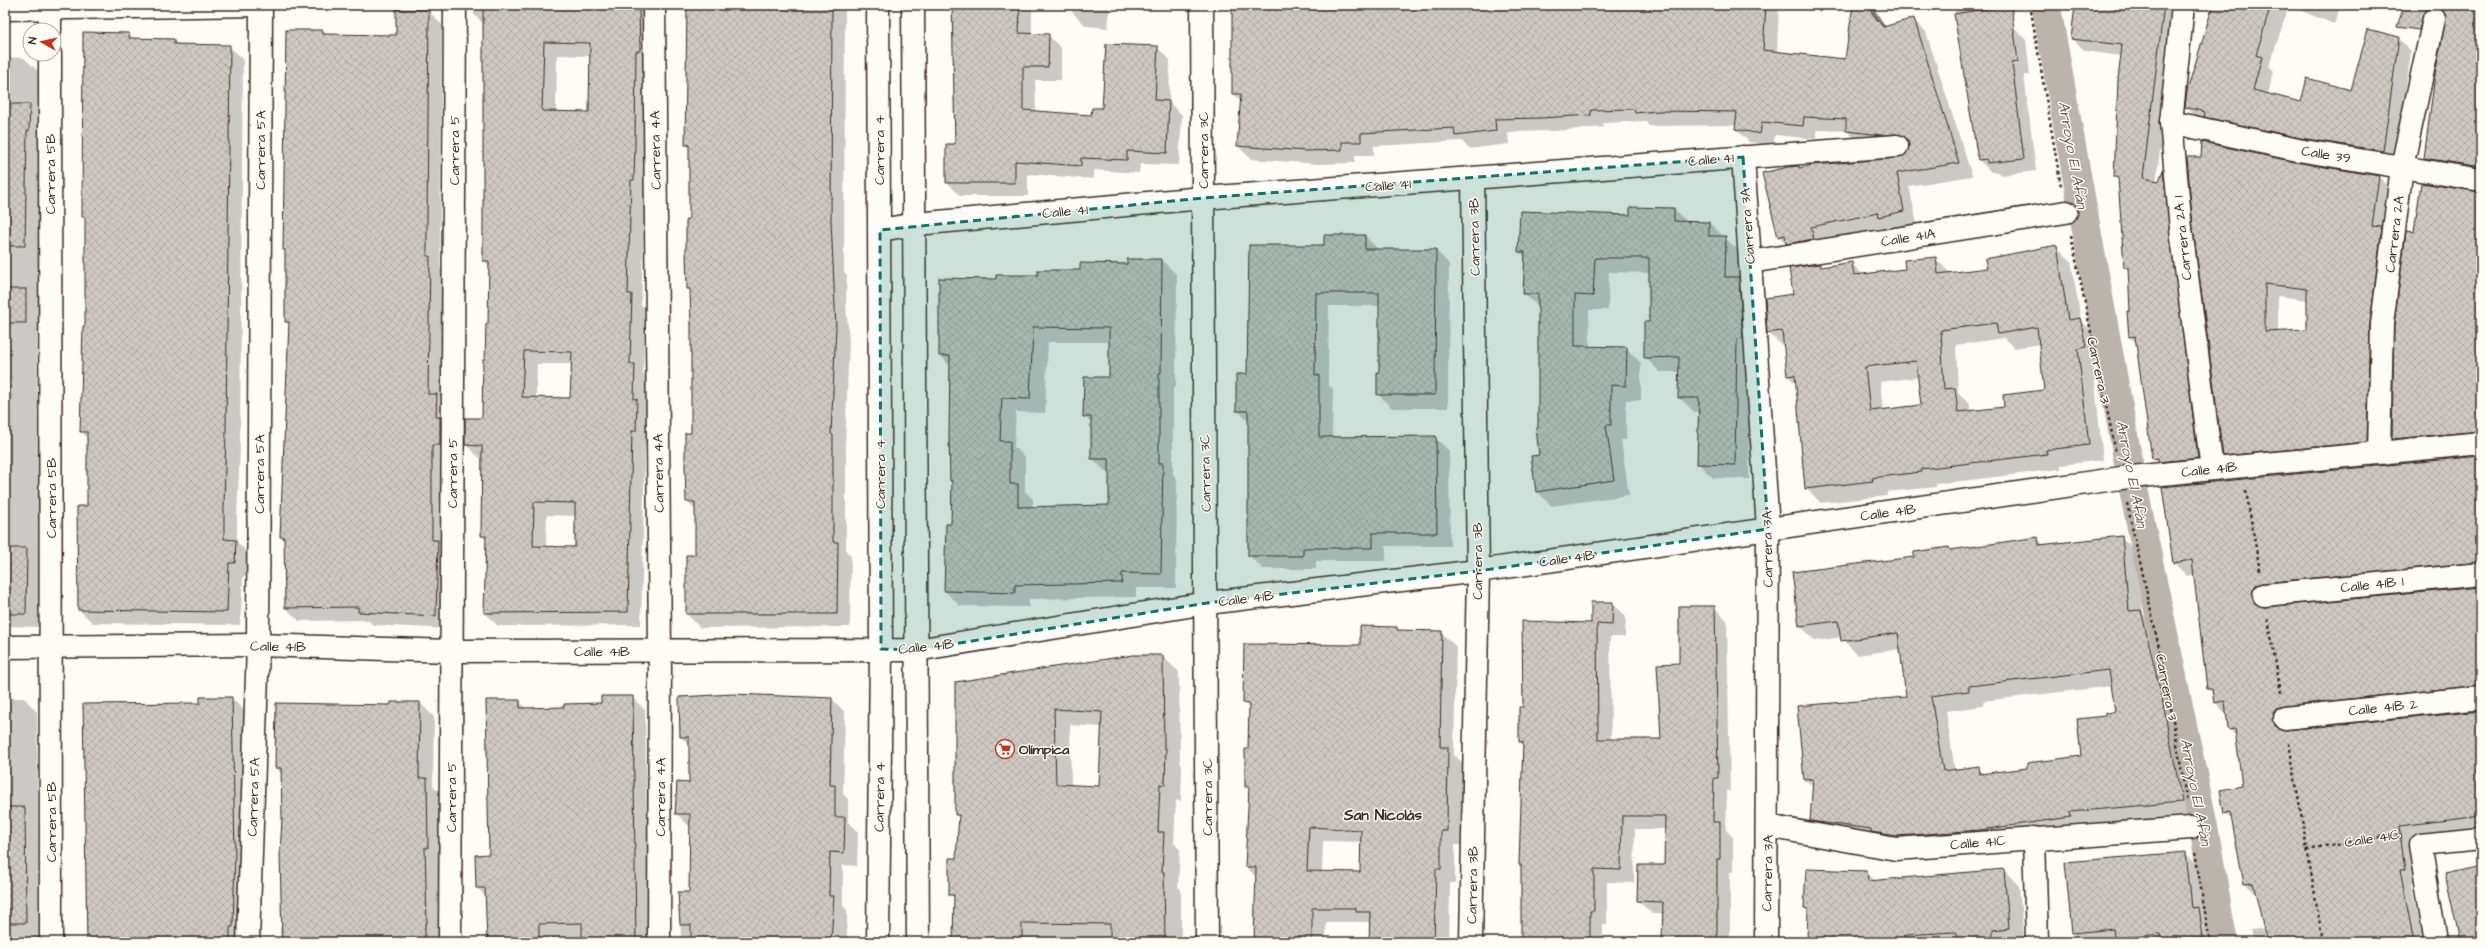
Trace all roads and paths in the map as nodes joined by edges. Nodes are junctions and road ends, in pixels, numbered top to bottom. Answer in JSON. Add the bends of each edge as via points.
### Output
{"nodes":[{"id":1,"x":260,"y":5,"type":"edge"},
{"id":2,"x":455,"y":5,"type":"edge"},
{"id":3,"x":654,"y":5,"type":"edge"},
{"id":4,"x":878,"y":5,"type":"edge"},
{"id":5,"x":914,"y":5,"type":"edge"},
{"id":6,"x":1202,"y":5,"type":"edge"},
{"id":7,"x":2030,"y":5,"type":"edge"},
{"id":8,"x":2183,"y":5,"type":"edge"},
{"id":9,"x":5,"y":9,"type":"edge"},
{"id":10,"x":50,"y":15,"type":"edge"},
{"id":11,"x":2434,"y":19,"type":"dead end"},
{"id":12,"x":50,"y":62,"type":"edge"},
{"id":13,"x":2172,"y":122,"type":"junction"},
{"id":14,"x":1897,"y":146,"type":"dead end"},
{"id":15,"x":1743,"y":157,"type":"junction"},
{"id":16,"x":2402,"y":167,"type":"junction"},
{"id":17,"x":1473,"y":179,"type":"junction"},
{"id":18,"x":2481,"y":180,"type":"edge"},
{"id":19,"x":1203,"y":198,"type":"junction"},
{"id":20,"x":2066,"y":212,"type":"junction"},
{"id":21,"x":916,"y":224,"type":"junction"},
{"id":22,"x":880,"y":230,"type":"junction"},
{"id":23,"x":1750,"y":262,"type":"junction"},
{"id":24,"x":2481,"y":443,"type":"edge"},
{"id":25,"x":2379,"y":453,"type":"junction"},
{"id":26,"x":2212,"y":469,"type":"junction"},
{"id":27,"x":2121,"y":478,"type":"junction"},
{"id":28,"x":1768,"y":529,"type":"junction"},
{"id":29,"x":1478,"y":570,"type":"junction"},
{"id":30,"x":2481,"y":574,"type":"edge"},
{"id":31,"x":2264,"y":595,"type":"dead end"},
{"id":32,"x":1206,"y":603,"type":"junction"},
{"id":33,"x":258,"y":645,"type":"junction"},
{"id":34,"x":5,"y":647,"type":"edge"},
{"id":35,"x":51,"y":647,"type":"junction"},
{"id":36,"x":881,"y":649,"type":"junction"},
{"id":37,"x":451,"y":650,"type":"junction"},
{"id":38,"x":916,"y":650,"type":"junction"},
{"id":39,"x":660,"y":651,"type":"junction"},
{"id":40,"x":2481,"y":697,"type":"edge"},
{"id":41,"x":2285,"y":718,"type":"dead end"},
{"id":42,"x":1767,"y":826,"type":"junction"},
{"id":43,"x":2191,"y":828,"type":"junction"},
{"id":44,"x":2034,"y":838,"type":"junction"},
{"id":45,"x":2481,"y":839,"type":"edge"},
{"id":46,"x":2420,"y":845,"type":"junction"},
{"id":47,"x":2307,"y":849,"type":"dead end"},
{"id":48,"x":51,"y":942,"type":"edge"},
{"id":49,"x":248,"y":942,"type":"edge"},
{"id":50,"x":450,"y":942,"type":"edge"},
{"id":51,"x":659,"y":942,"type":"edge"},
{"id":52,"x":878,"y":942,"type":"edge"},
{"id":53,"x":918,"y":942,"type":"edge"},
{"id":54,"x":1206,"y":942,"type":"edge"},
{"id":55,"x":1471,"y":942,"type":"edge"},
{"id":56,"x":1766,"y":942,"type":"edge"},
{"id":57,"x":2037,"y":942,"type":"edge"},
{"id":58,"x":2210,"y":942,"type":"edge"},
{"id":59,"x":2436,"y":942,"type":"edge"}],
"edges":[{"from":1,"to":10,"type":"street"},
{"from":1,"to":33,"type":"street","name":"Carrera 5A"},
{"from":2,"to":37,"type":"street","name":"Carrera 5"},
{"from":3,"to":39,"type":"street","name":"Carrera 4A"},
{"from":4,"to":22,"type":"street","name":"Carrera 4"},
{"from":5,"to":21,"type":"street"},
{"from":6,"to":19,"type":"street","name":"Carrera 3C"},
{"from":7,"to":20,"type":"path","name":"Carrera 3"},
{"from":8,"to":13,"type":"street","name":"Carrera 2A 1"},
{"from":9,"to":10,"type":"street"},
{"from":11,"to":16,"type":"street","name":"Carrera 2A"},
{"from":12,"to":35,"type":"street","name":"Carrera 5B"},
{"from":13,"to":16,"type":"street","name":"Calle 39","via":[[2298,150]]},
{"from":13,"to":26,"type":"street","name":"Carrera 2A 1","via":[[2182,237]]},
{"from":14,"to":15,"type":"street","name":"Calle 41"},
{"from":15,"to":17,"type":"street","name":"Calle 41"},
{"from":15,"to":23,"type":"street","name":"Carrera 3A"},
{"from":16,"to":18,"type":"street","name":"Calle 39"},
{"from":16,"to":25,"type":"street","name":"Carrera 2A","via":[[2382,324]]},
{"from":17,"to":19,"type":"street","name":"Calle 41"},
{"from":17,"to":29,"type":"street","name":"Carrera 3B"},
{"from":19,"to":21,"type":"street","name":"Calle 41"},
{"from":19,"to":32,"type":"street","name":"Carrera 3C"},
{"from":20,"to":23,"type":"street","name":"Calle 41A"},
{"from":20,"to":27,"type":"path","name":"Carrera 3"},
{"from":21,"to":22,"type":"street","name":"Calle 41"},
{"from":21,"to":38,"type":"street"},
{"from":22,"to":36,"type":"street","name":"Carrera 4"},
{"from":23,"to":28,"type":"street","name":"Carrera 3A"},
{"from":24,"to":25,"type":"street","name":"Calle 41B"},
{"from":25,"to":26,"type":"street","name":"Calle 41B"},
{"from":26,"to":27,"type":"street","name":"Calle 41B"},
{"from":27,"to":28,"type":"street","name":"Calle 41B"},
{"from":27,"to":43,"type":"path","name":"Carrera 3","via":[[2166,679]]},
{"from":28,"to":29,"type":"street","name":"Calle 41B"},
{"from":28,"to":42,"type":"street","name":"Carrera 3A"},
{"from":29,"to":32,"type":"street","name":"Calle 41B"},
{"from":29,"to":55,"type":"street","name":"Carrera 3B"},
{"from":30,"to":31,"type":"street","name":"Calle 41B 1"},
{"from":32,"to":38,"type":"street","name":"Calle 41B"},
{"from":32,"to":54,"type":"street","name":"Carrera 3C"},
{"from":33,"to":35,"type":"street","name":"Calle 41B"},
{"from":33,"to":37,"type":"street","name":"Calle 41B"},
{"from":33,"to":49,"type":"street","name":"Carrera 5A"},
{"from":34,"to":35,"type":"street","name":"Calle 41B"},
{"from":35,"to":48,"type":"street","name":"Carrera 5B"},
{"from":36,"to":38,"type":"street","name":"Calle 41B"},
{"from":36,"to":39,"type":"street","name":"Calle 41B"},
{"from":36,"to":52,"type":"street","name":"Carrera 4"},
{"from":37,"to":39,"type":"street","name":"Calle 41B"},
{"from":37,"to":50,"type":"street","name":"Carrera 5"},
{"from":38,"to":53,"type":"street"},
{"from":39,"to":51,"type":"street","name":"Carrera 4A"},
{"from":40,"to":41,"type":"street","name":"Calle 41B 2"},
{"from":42,"to":44,"type":"street","name":"Calle 41C","via":[[1896,849]]},
{"from":42,"to":56,"type":"street","name":"Carrera 3A"},
{"from":43,"to":44,"type":"street","name":"Calle 41C"},
{"from":43,"to":58,"type":"path","name":"Carrera 3"},
{"from":44,"to":57,"type":"street"},
{"from":45,"to":46,"type":"street","name":"Calle 41C"},
{"from":46,"to":47,"type":"path","name":"Calle 41C","via":[[2406,833]]},
{"from":46,"to":59,"type":"street"}]}
